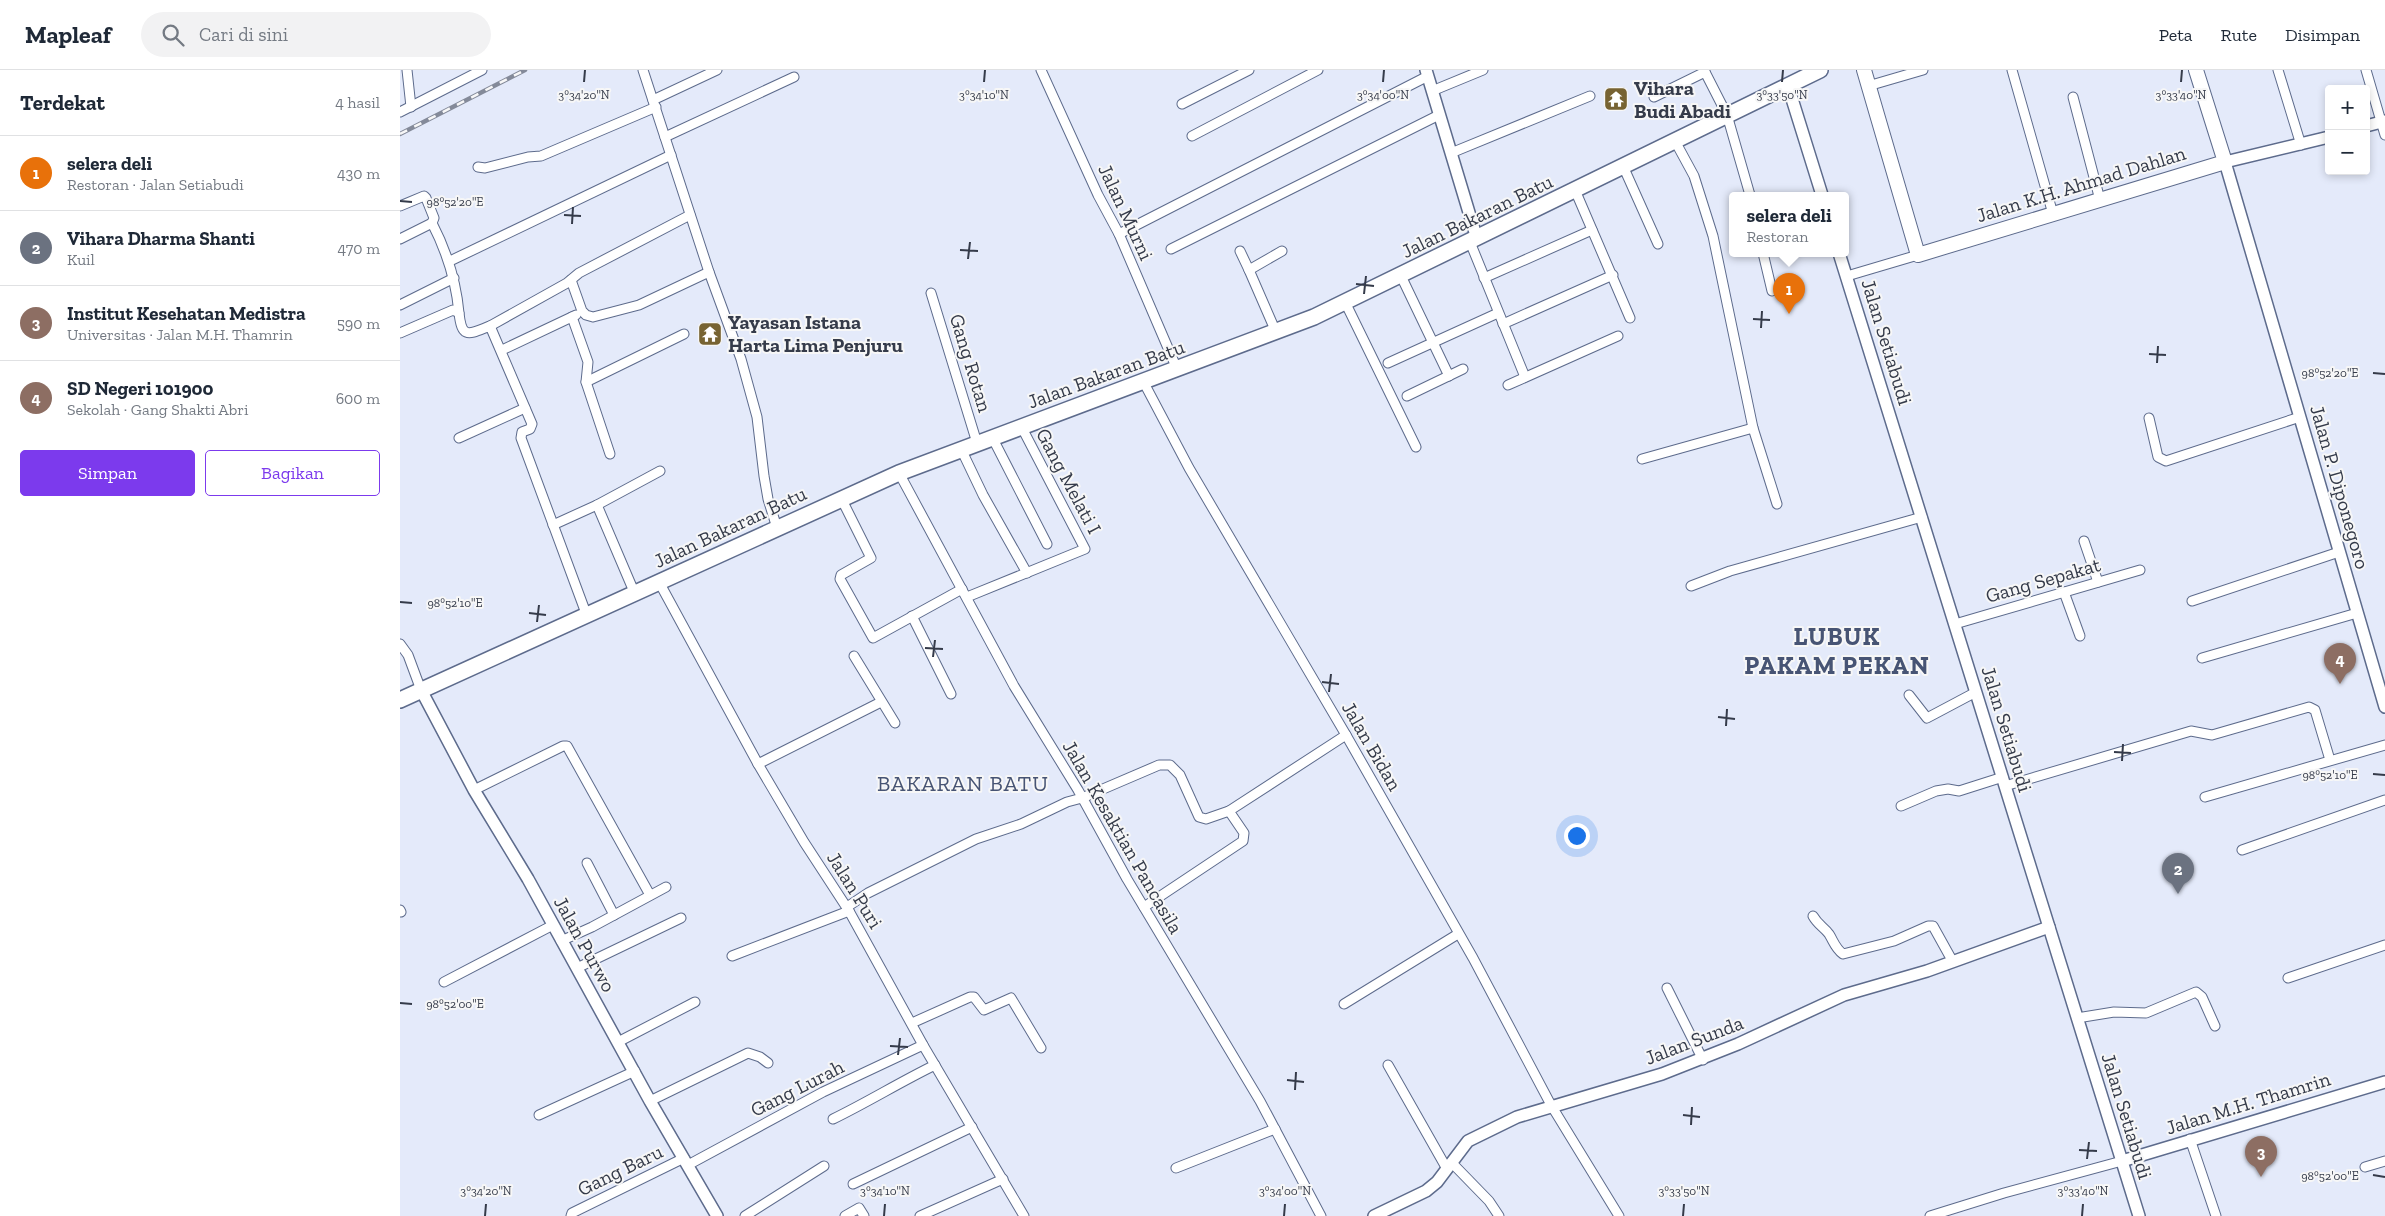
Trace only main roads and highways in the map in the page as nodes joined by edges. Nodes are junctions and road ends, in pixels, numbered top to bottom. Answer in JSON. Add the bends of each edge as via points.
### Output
{"nodes":[{"id":1,"x":1820,"y":70,"type":"edge"},
{"id":2,"x":2196,"y":70,"type":"edge"},
{"id":3,"x":1865,"y":75,"type":"edge"},
{"id":4,"x":400,"y":700,"type":"edge"}],
"edges":[{"from":1,"to":4,"type":"highway","name":"Jalan Bakaran Batu","via":[[1345,302],[1177,370],[899,473],[587,616],[439,678]]},
{"from":2,"to":3,"type":"main road","name":"Jalan K.H. Ahmad Dahlan","via":[[2224,162],[1918,254]]}]}
